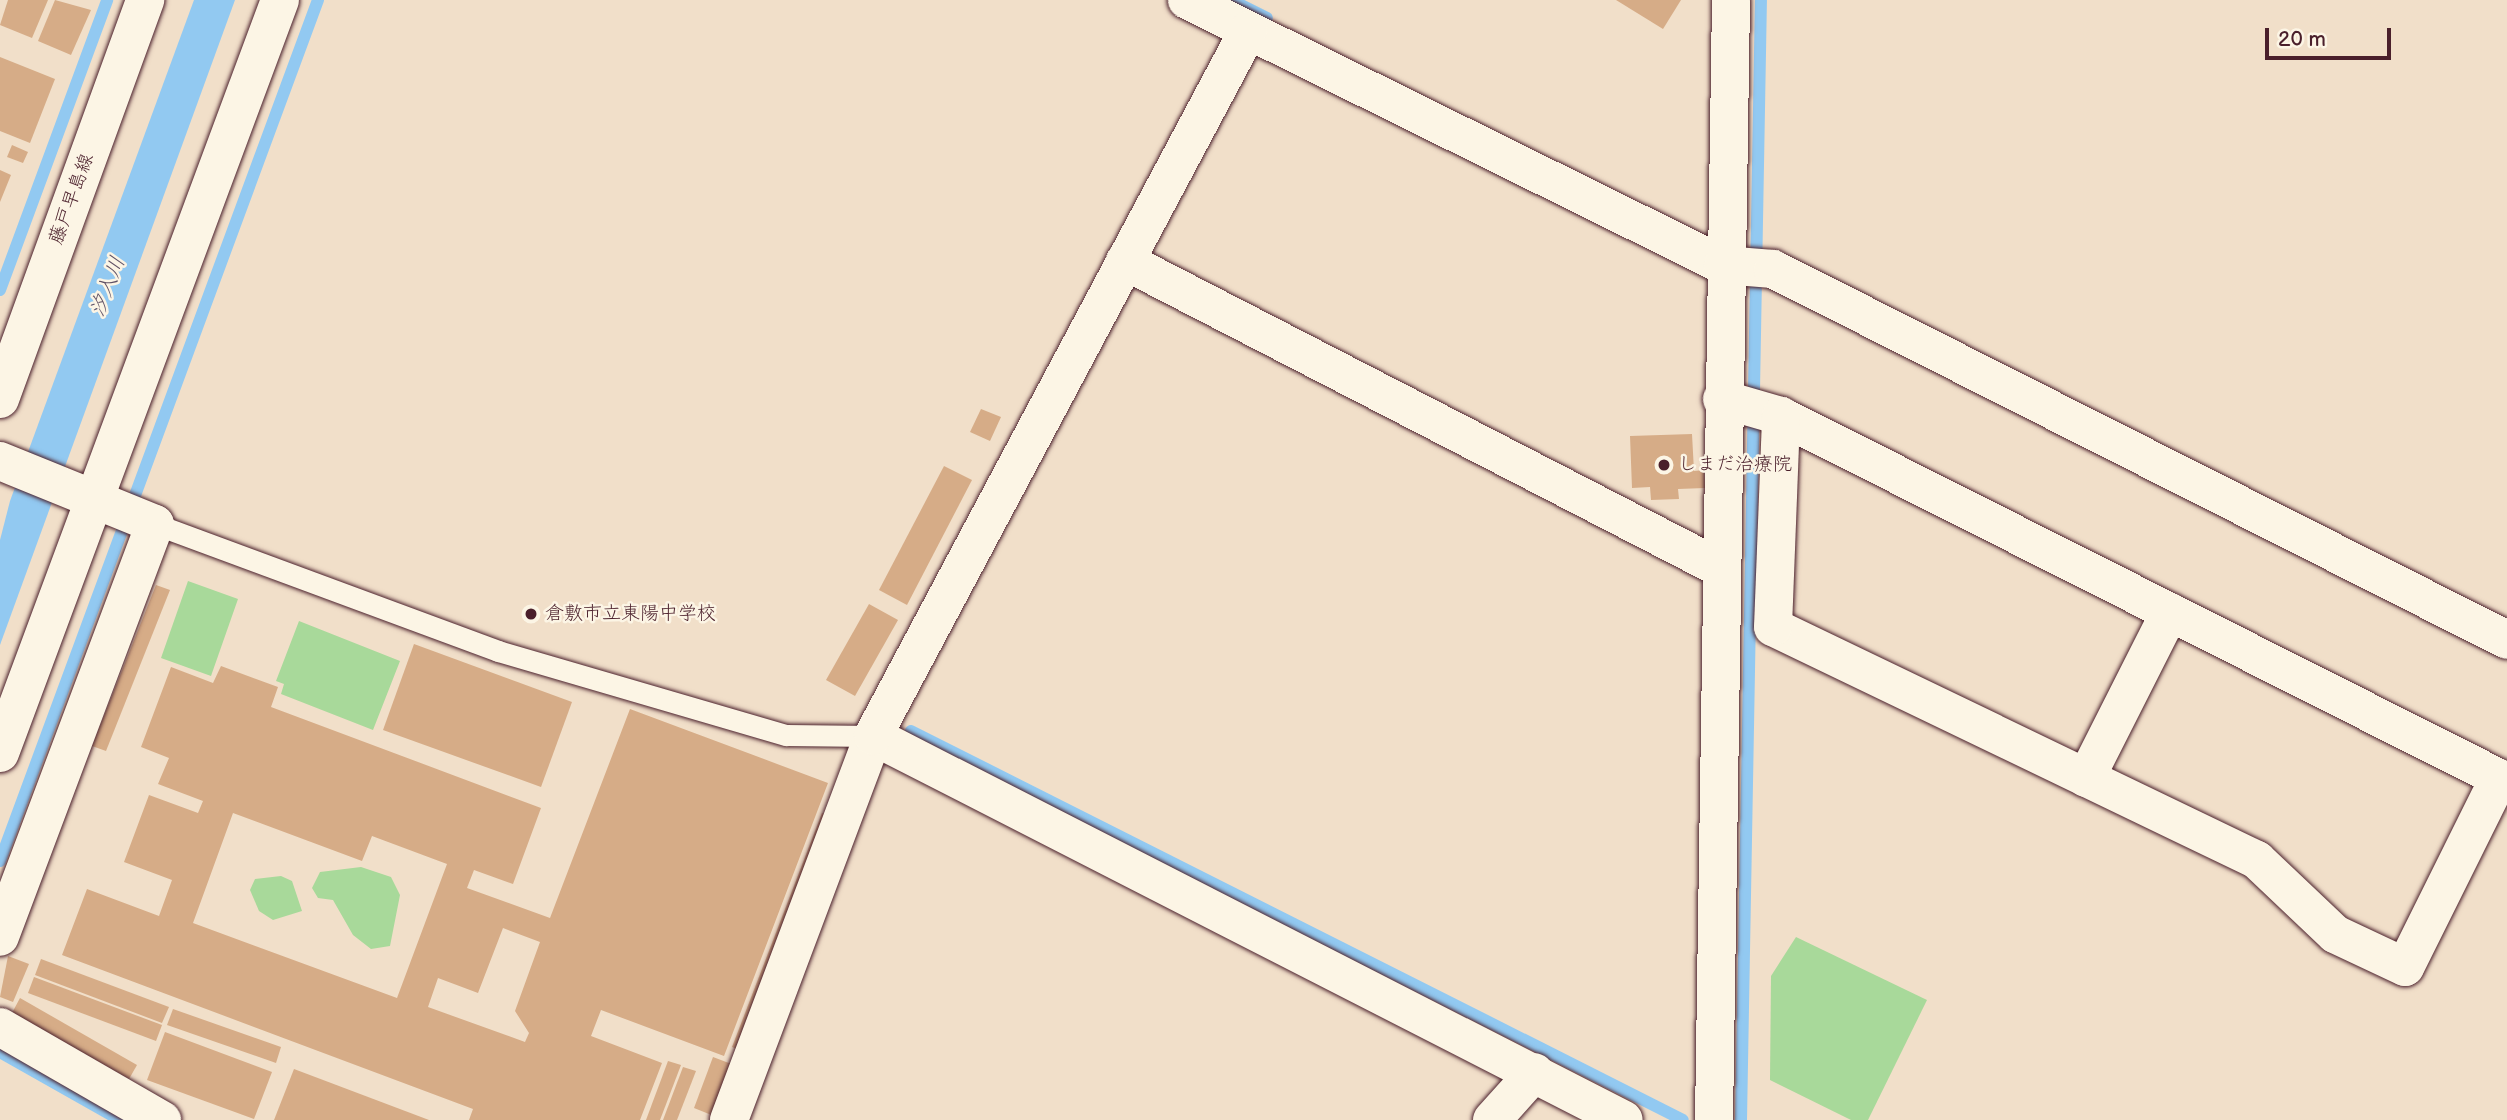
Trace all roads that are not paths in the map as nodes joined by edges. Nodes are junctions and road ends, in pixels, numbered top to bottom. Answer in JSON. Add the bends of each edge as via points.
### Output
{"nodes":[{"id":1,"x":145,"y":0,"type":"edge"},
{"id":2,"x":280,"y":0,"type":"edge"},
{"id":3,"x":1187,"y":0,"type":"edge"},
{"id":4,"x":1731,"y":0,"type":"edge"},
{"id":5,"x":1248,"y":31,"type":"junction"},
{"id":6,"x":1125,"y":261,"type":"junction"},
{"id":7,"x":1748,"y":267,"type":"junction"},
{"id":8,"x":0,"y":399,"type":"edge"},
{"id":9,"x":1752,"y":407,"type":"junction"},
{"id":10,"x":2,"y":462,"type":"edge"},
{"id":11,"x":125,"y":513,"type":"junction"},
{"id":12,"x":1720,"y":568,"type":"junction"},
{"id":13,"x":2170,"y":612,"type":"junction"},
{"id":14,"x":2507,"y":640,"type":"edge"},
{"id":15,"x":873,"y":736,"type":"junction"},
{"id":16,"x":0,"y":753,"type":"edge"},
{"id":17,"x":2086,"y":778,"type":"junction"},
{"id":18,"x":0,"y":937,"type":"edge"},
{"id":19,"x":0,"y":1027,"type":"edge"},
{"id":20,"x":1535,"y":1072,"type":"junction"},
{"id":21,"x":162,"y":1120,"type":"edge"},
{"id":22,"x":729,"y":1120,"type":"edge"},
{"id":23,"x":1492,"y":1120,"type":"edge"},
{"id":24,"x":1624,"y":1120,"type":"edge"},
{"id":25,"x":1714,"y":1120,"type":"edge"}],
"edges":[{"from":1,"to":8,"type":"street","name":"藤戸早島線"},
{"from":2,"to":11,"type":"street"},
{"from":3,"to":5,"type":"street"},
{"from":4,"to":7,"type":"street"},
{"from":5,"to":6,"type":"street"},
{"from":5,"to":7,"type":"street"},
{"from":6,"to":12,"type":"street"},
{"from":6,"to":15,"type":"street"},
{"from":7,"to":9,"type":"street"},
{"from":7,"to":14,"type":"street"},
{"from":9,"to":12,"type":"street"},
{"from":9,"to":13,"type":"street"},
{"from":9,"to":17,"type":"street","via":[[1773,627]]},
{"from":10,"to":11,"type":"street"},
{"from":11,"to":15,"type":"lane","via":[[498,651],[786,735]]},
{"from":11,"to":16,"type":"street"},
{"from":11,"to":18,"type":"street"},
{"from":12,"to":25,"type":"street"},
{"from":13,"to":17,"type":"street"},
{"from":13,"to":17,"type":"street","via":[[2499,778],[2406,967],[2335,934],[2256,860]]},
{"from":15,"to":20,"type":"street"},
{"from":15,"to":22,"type":"street"},
{"from":19,"to":21,"type":"street"},
{"from":20,"to":23,"type":"street"},
{"from":20,"to":24,"type":"street"}]}
